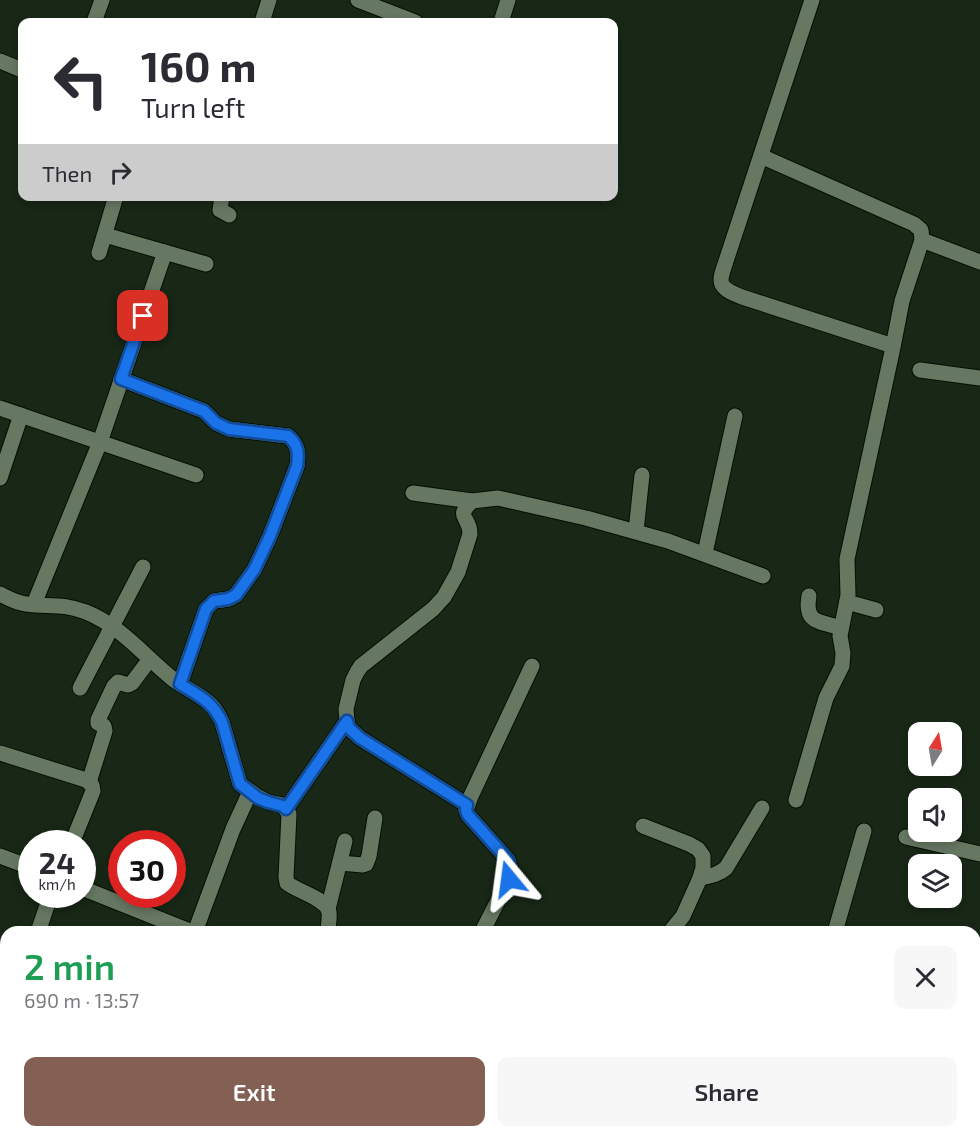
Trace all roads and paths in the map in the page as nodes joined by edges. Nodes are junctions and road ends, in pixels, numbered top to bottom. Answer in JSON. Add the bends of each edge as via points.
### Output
{"nodes":[{"id":1,"x":102,"y":0,"type":"edge"},
{"id":2,"x":269,"y":0,"type":"edge"},
{"id":3,"x":358,"y":0,"type":"edge"},
{"id":4,"x":508,"y":0,"type":"edge"},
{"id":5,"x":812,"y":0,"type":"edge"},
{"id":6,"x":95,"y":18,"type":"edge"},
{"id":7,"x":263,"y":18,"type":"edge"},
{"id":8,"x":405,"y":18,"type":"edge"},
{"id":9,"x":502,"y":18,"type":"edge"},
{"id":10,"x":0,"y":61,"type":"edge"},
{"id":11,"x":18,"y":68,"type":"edge"},
{"id":12,"x":761,"y":156,"type":"junction"},
{"id":13,"x":115,"y":201,"type":"edge"},
{"id":14,"x":221,"y":201,"type":"edge"},
{"id":15,"x":229,"y":215,"type":"dead end"},
{"id":16,"x":105,"y":235,"type":"junction"},
{"id":17,"x":922,"y":240,"type":"junction"},
{"id":18,"x":165,"y":252,"type":"junction"},
{"id":19,"x":99,"y":253,"type":"dead end"},
{"id":20,"x":980,"y":262,"type":"edge"},
{"id":21,"x":206,"y":264,"type":"dead end"},
{"id":22,"x":893,"y":346,"type":"junction"},
{"id":23,"x":920,"y":370,"type":"dead end"},
{"id":24,"x":980,"y":378,"type":"edge"},
{"id":25,"x":121,"y":379,"type":"junction"},
{"id":26,"x":0,"y":408,"type":"edge"},
{"id":27,"x":21,"y":415,"type":"junction"},
{"id":28,"x":735,"y":416,"type":"dead end"},
{"id":29,"x":100,"y":442,"type":"junction"},
{"id":30,"x":196,"y":475,"type":"dead end"},
{"id":31,"x":642,"y":475,"type":"dead end"},
{"id":32,"x":0,"y":478,"type":"edge"},
{"id":33,"x":413,"y":493,"type":"dead end"},
{"id":34,"x":472,"y":501,"type":"junction"},
{"id":35,"x":636,"y":531,"type":"junction"},
{"id":36,"x":705,"y":553,"type":"junction"},
{"id":37,"x":143,"y":567,"type":"dead end"},
{"id":38,"x":763,"y":576,"type":"dead end"},
{"id":39,"x":0,"y":596,"type":"edge"},
{"id":40,"x":809,"y":596,"type":"dead end"},
{"id":41,"x":847,"y":602,"type":"junction"},
{"id":42,"x":34,"y":604,"type":"junction"},
{"id":43,"x":876,"y":609,"type":"dead end"},
{"id":44,"x":111,"y":627,"type":"junction"},
{"id":45,"x":841,"y":628,"type":"junction"},
{"id":46,"x":150,"y":659,"type":"junction"},
{"id":47,"x":532,"y":666,"type":"dead end"},
{"id":48,"x":180,"y":684,"type":"junction"},
{"id":49,"x":80,"y":688,"type":"dead end"},
{"id":50,"x":347,"y":721,"type":"junction"},
{"id":51,"x":0,"y":753,"type":"edge"},
{"id":52,"x":89,"y":782,"type":"junction"},
{"id":53,"x":250,"y":792,"type":"junction"},
{"id":54,"x":796,"y":800,"type":"dead end"},
{"id":55,"x":467,"y":805,"type":"junction"},
{"id":56,"x":762,"y":808,"type":"dead end"},
{"id":57,"x":286,"y":809,"type":"junction"},
{"id":58,"x":375,"y":818,"type":"dead end"},
{"id":59,"x":642,"y":826,"type":"dead end"},
{"id":60,"x":77,"y":830,"type":"edge"},
{"id":61,"x":864,"y":831,"type":"dead end"},
{"id":62,"x":906,"y":837,"type":"dead end"},
{"id":63,"x":345,"y":841,"type":"dead end"},
{"id":64,"x":980,"y":854,"type":"edge"},
{"id":65,"x":0,"y":856,"type":"edge"},
{"id":66,"x":18,"y":863,"type":"edge"},
{"id":67,"x":340,"y":863,"type":"junction"},
{"id":68,"x":700,"y":878,"type":"junction"},
{"id":69,"x":96,"y":894,"type":"edge"},
{"id":70,"x":46,"y":908,"type":"edge"},
{"id":71,"x":328,"y":909,"type":"junction"},
{"id":72,"x":40,"y":926,"type":"edge"},
{"id":73,"x":178,"y":926,"type":"edge"},
{"id":74,"x":195,"y":926,"type":"edge"},
{"id":75,"x":329,"y":926,"type":"edge"},
{"id":76,"x":485,"y":926,"type":"edge"},
{"id":77,"x":675,"y":926,"type":"edge"},
{"id":78,"x":837,"y":926,"type":"edge"}],
"edges":[{"from":1,"to":6,"type":"street"},
{"from":2,"to":7,"type":"street"},
{"from":3,"to":8,"type":"street"},
{"from":4,"to":9,"type":"street"},
{"from":5,"to":12,"type":"street"},
{"from":10,"to":11,"type":"street"},
{"from":12,"to":17,"type":"street","via":[[914,224],[921,230]]},
{"from":12,"to":22,"type":"street","via":[[721,278],[723,288]]},
{"from":13,"to":16,"type":"street"},
{"from":14,"to":15,"type":"street","via":[[219,210]]},
{"from":16,"to":18,"type":"street"},
{"from":16,"to":19,"type":"street"},
{"from":17,"to":20,"type":"street"},
{"from":17,"to":22,"type":"street","via":[[902,301]]},
{"from":18,"to":21,"type":"street"},
{"from":18,"to":25,"type":"street"},
{"from":22,"to":41,"type":"street","via":[[847,560]]},
{"from":23,"to":24,"type":"street"},
{"from":25,"to":29,"type":"street"},
{"from":25,"to":48,"type":"street","via":[[204,411],[229,429],[288,436],[299,452],[259,561],[236,595],[214,601],[206,609]]},
{"from":26,"to":27,"type":"street"},
{"from":27,"to":29,"type":"street"},
{"from":27,"to":32,"type":"street"},
{"from":28,"to":36,"type":"street"},
{"from":29,"to":30,"type":"street"},
{"from":29,"to":42,"type":"street"},
{"from":31,"to":35,"type":"street"},
{"from":33,"to":34,"type":"street"},
{"from":34,"to":35,"type":"street","via":[[498,498]]},
{"from":34,"to":50,"type":"street","via":[[463,512],[470,534],[451,587],[433,609],[361,666],[353,680]]},
{"from":35,"to":36,"type":"street"},
{"from":36,"to":38,"type":"street"},
{"from":37,"to":44,"type":"street"},
{"from":39,"to":42,"type":"street"},
{"from":40,"to":45,"type":"street","via":[[807,610],[811,617]]},
{"from":41,"to":43,"type":"street"},
{"from":41,"to":45,"type":"street"},
{"from":42,"to":44,"type":"street","via":[[86,612]]},
{"from":44,"to":46,"type":"street"},
{"from":44,"to":49,"type":"street"},
{"from":45,"to":54,"type":"street","via":[[842,666],[821,712]]},
{"from":46,"to":48,"type":"street"},
{"from":46,"to":52,"type":"street","via":[[132,683],[118,682],[114,686],[98,720],[105,730]]},
{"from":47,"to":55,"type":"street"},
{"from":48,"to":53,"type":"street","via":[[217,712],[240,784]]},
{"from":50,"to":55,"type":"street","via":[[360,738]]},
{"from":50,"to":57,"type":"street"},
{"from":51,"to":52,"type":"street"},
{"from":52,"to":60,"type":"street","via":[[93,791]]},
{"from":53,"to":57,"type":"street"},
{"from":53,"to":74,"type":"street"},
{"from":55,"to":76,"type":"street","via":[[468,815],[508,860],[511,870]]},
{"from":56,"to":68,"type":"street","via":[[726,868]]},
{"from":57,"to":71,"type":"street","via":[[287,883]]},
{"from":58,"to":67,"type":"street","via":[[366,864]]},
{"from":59,"to":68,"type":"street","via":[[698,849],[703,856]]},
{"from":61,"to":78,"type":"street"},
{"from":62,"to":64,"type":"street"},
{"from":63,"to":67,"type":"street"},
{"from":65,"to":66,"type":"street"},
{"from":67,"to":71,"type":"street"},
{"from":68,"to":77,"type":"street"},
{"from":69,"to":73,"type":"street"},
{"from":70,"to":72,"type":"street"},
{"from":71,"to":75,"type":"street"}]}
